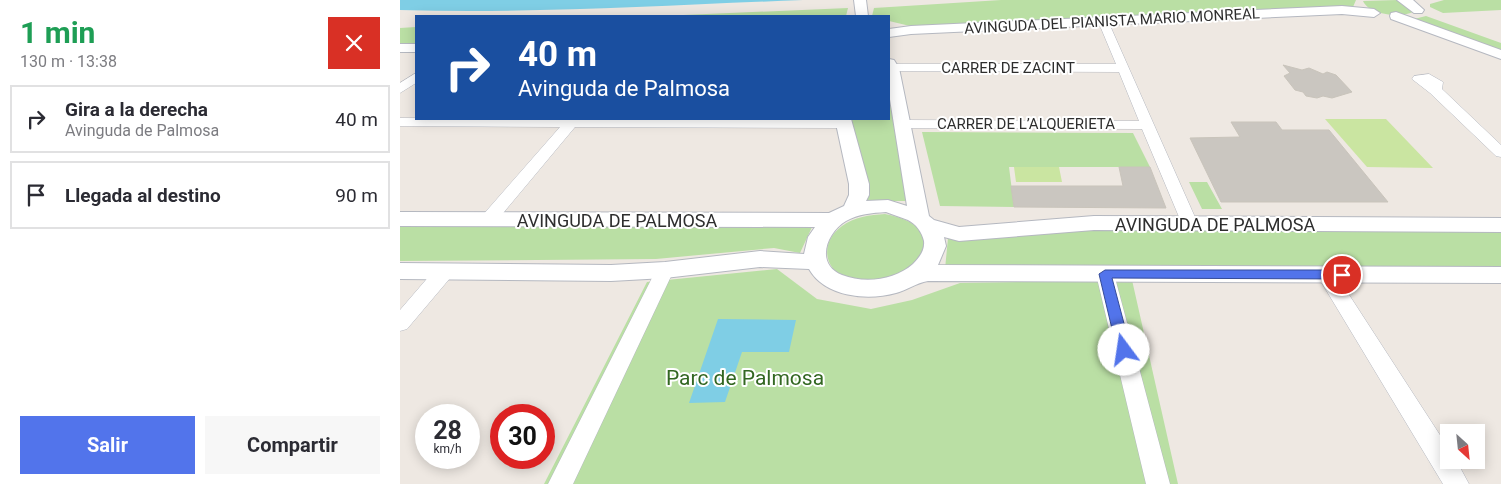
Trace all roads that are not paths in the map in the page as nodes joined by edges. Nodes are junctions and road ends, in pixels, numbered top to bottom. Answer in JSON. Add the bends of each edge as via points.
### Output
{"nodes":[{"id":1,"x":860,"y":0,"type":"edge"},
{"id":2,"x":1355,"y":1,"type":"edge"},
{"id":3,"x":1414,"y":4,"type":"edge"},
{"id":4,"x":1342,"y":10,"type":"junction"},
{"id":5,"x":1374,"y":13,"type":"junction"},
{"id":6,"x":862,"y":15,"type":"edge"},
{"id":7,"x":1396,"y":16,"type":"junction"},
{"id":8,"x":1433,"y":16,"type":"dead end"},
{"id":9,"x":1103,"y":21,"type":"junction"},
{"id":10,"x":890,"y":28,"type":"edge"},
{"id":11,"x":911,"y":30,"type":"junction"},
{"id":12,"x":890,"y":33,"type":"edge"},
{"id":13,"x":400,"y":48,"type":"edge"},
{"id":14,"x":415,"y":48,"type":"edge"},
{"id":15,"x":1501,"y":54,"type":"edge"},
{"id":16,"x":891,"y":65,"type":"edge"},
{"id":17,"x":1123,"y":68,"type":"junction"},
{"id":18,"x":415,"y":77,"type":"edge"},
{"id":19,"x":415,"y":87,"type":"edge"},
{"id":20,"x":401,"y":88,"type":"edge"},
{"id":21,"x":1435,"y":90,"type":"dead end"},
{"id":22,"x":572,"y":121,"type":"edge"},
{"id":23,"x":843,"y":121,"type":"edge"},
{"id":24,"x":400,"y":122,"type":"edge"},
{"id":25,"x":904,"y":124,"type":"junction"},
{"id":26,"x":1147,"y":125,"type":"junction"},
{"id":27,"x":1501,"y":153,"type":"edge"},
{"id":28,"x":842,"y":215,"type":"junction"},
{"id":29,"x":400,"y":219,"type":"edge"},
{"id":30,"x":488,"y":220,"type":"junction"},
{"id":31,"x":924,"y":221,"type":"junction"},
{"id":32,"x":1190,"y":224,"type":"junction"},
{"id":33,"x":1501,"y":225,"type":"edge"},
{"id":34,"x":815,"y":262,"type":"junction"},
{"id":35,"x":665,"y":270,"type":"junction"},
{"id":36,"x":400,"y":271,"type":"edge"},
{"id":37,"x":444,"y":272,"type":"junction"},
{"id":38,"x":1105,"y":274,"type":"junction"},
{"id":39,"x":917,"y":275,"type":"junction"},
{"id":40,"x":1326,"y":275,"type":"junction"},
{"id":41,"x":1501,"y":275,"type":"edge"},
{"id":42,"x":400,"y":322,"type":"edge"},
{"id":43,"x":560,"y":484,"type":"edge"},
{"id":44,"x":1158,"y":484,"type":"edge"},
{"id":45,"x":1457,"y":484,"type":"edge"}],
"edges":[{"from":1,"to":6,"type":"street"},
{"from":2,"to":4,"type":"street","name":"AVINGUDA DEL PIANISTA MARIO MONREAL","via":[[1353,6]]},
{"from":2,"to":5,"type":"street"},
{"from":3,"to":7,"type":"street","via":[[1413,15]]},
{"from":3,"to":8,"type":"street"},
{"from":4,"to":5,"type":"street","name":"AVINGUDA DEL PIANISTA MARIO MONREAL"},
{"from":4,"to":9,"type":"street","name":"AVINGUDA DEL PIANISTA MARIO MONREAL"},
{"from":5,"to":7,"type":"street","name":"AVINGUDA DEL PIANISTA MARIO MONREAL"},
{"from":7,"to":15,"type":"street"},
{"from":9,"to":11,"type":"street","name":"AVINGUDA DEL PIANISTA MARIO MONREAL"},
{"from":9,"to":17,"type":"street"},
{"from":10,"to":11,"type":"street","name":"AVINGUDA DEL PIANISTA MARIO MONREAL"},
{"from":11,"to":12,"type":"street","name":"AVINGUDA DEL PIANISTA MARIO MONREAL"},
{"from":13,"to":14,"type":"street"},
{"from":16,"to":17,"type":"street","name":"CARRER DE ZACINT"},
{"from":16,"to":25,"type":"street"},
{"from":17,"to":26,"type":"street"},
{"from":18,"to":20,"type":"street"},
{"from":19,"to":20,"type":"street"},
{"from":21,"to":27,"type":"street"},
{"from":22,"to":23,"type":"street"},
{"from":22,"to":24,"type":"street"},
{"from":22,"to":30,"type":"street"},
{"from":23,"to":28,"type":"street","via":[[859,195]]},
{"from":25,"to":26,"type":"street","name":"CARRER DE L’ALQUERIETA"},
{"from":25,"to":31,"type":"street"},
{"from":26,"to":32,"type":"street"},
{"from":28,"to":30,"type":"street","name":"AVINGUDA DE PALMOSA"},
{"from":28,"to":31,"type":"street","via":[[888,206],[905,210]]},
{"from":28,"to":34,"type":"street","via":[[823,229],[816,239],[813,250]]},
{"from":29,"to":30,"type":"street","name":"AVINGUDA DE PALMOSA"},
{"from":31,"to":32,"type":"street","name":"AVINGUDA DE PALMOSA","via":[[959,234],[1094,223]]},
{"from":31,"to":39,"type":"street","via":[[935,238],[935,251],[929,264]]},
{"from":32,"to":33,"type":"street","name":"AVINGUDA DE PALMOSA"},
{"from":34,"to":35,"type":"street","via":[[760,259]]},
{"from":34,"to":39,"type":"street","via":[[823,274],[838,284],[857,289],[878,289]]},
{"from":35,"to":37,"type":"street","via":[[611,273]]},
{"from":35,"to":43,"type":"street"},
{"from":36,"to":37,"type":"street"},
{"from":37,"to":42,"type":"street"},
{"from":38,"to":39,"type":"street"},
{"from":38,"to":40,"type":"street"},
{"from":38,"to":44,"type":"street"},
{"from":40,"to":41,"type":"street"},
{"from":40,"to":45,"type":"street"}]}
